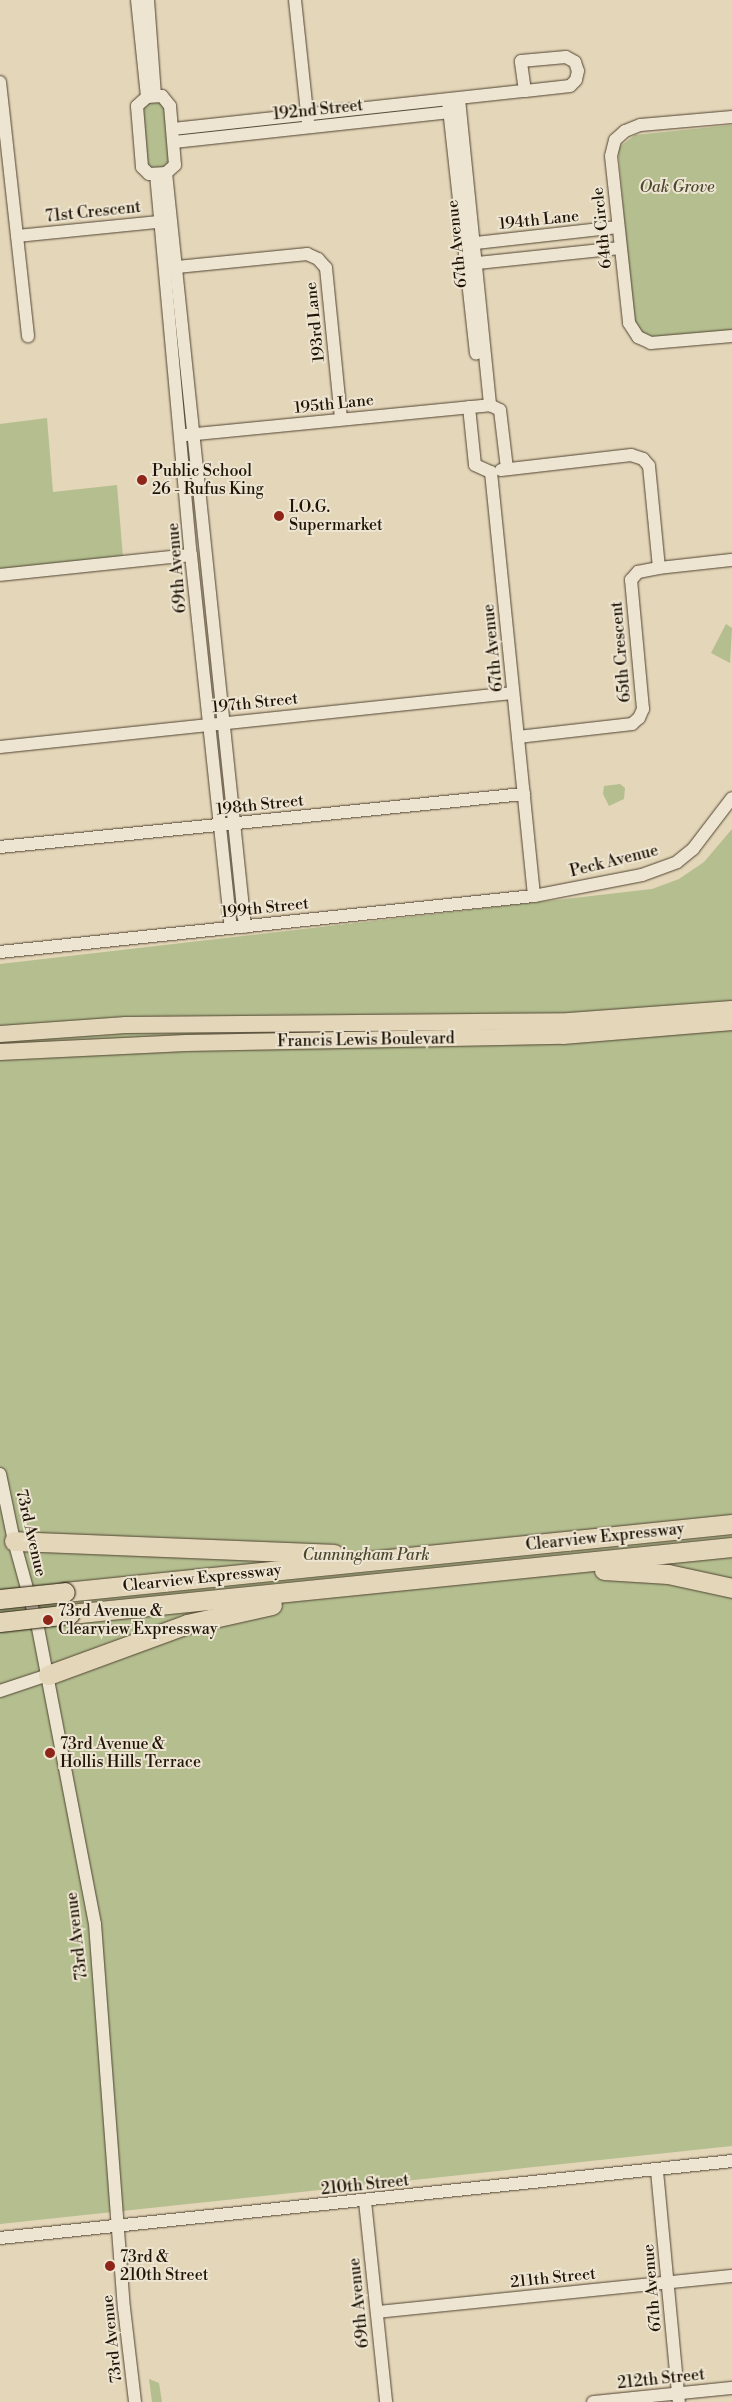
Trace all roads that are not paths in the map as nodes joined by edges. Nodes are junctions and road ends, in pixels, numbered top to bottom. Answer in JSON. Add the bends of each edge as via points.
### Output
{"nodes":[{"id":1,"x":136,"y":0,"type":"edge"},
{"id":2,"x":148,"y":0,"type":"edge"},
{"id":3,"x":295,"y":0,"type":"edge"},
{"id":4,"x":0,"y":82,"type":"edge"},
{"id":5,"x":525,"y":91,"type":"junction"},
{"id":6,"x":151,"y":96,"type":"junction"},
{"id":7,"x":452,"y":103,"type":"junction"},
{"id":8,"x":732,"y":117,"type":"edge"},
{"id":9,"x":308,"y":121,"type":"junction"},
{"id":10,"x":173,"y":129,"type":"junction"},
{"id":11,"x":174,"y":142,"type":"junction"},
{"id":12,"x":161,"y":174,"type":"junction"},
{"id":13,"x":166,"y":221,"type":"junction"},
{"id":14,"x":618,"y":227,"type":"junction"},
{"id":15,"x":17,"y":236,"type":"junction"},
{"id":16,"x":468,"y":244,"type":"junction"},
{"id":17,"x":620,"y":248,"type":"junction"},
{"id":18,"x":470,"y":264,"type":"junction"},
{"id":19,"x":170,"y":268,"type":"junction"},
{"id":20,"x":28,"y":336,"type":"dead end"},
{"id":21,"x":732,"y":336,"type":"edge"},
{"id":22,"x":486,"y":405,"type":"junction"},
{"id":23,"x":469,"y":407,"type":"junction"},
{"id":24,"x":341,"y":420,"type":"junction"},
{"id":25,"x":187,"y":435,"type":"junction"},
{"id":26,"x":507,"y":469,"type":"junction"},
{"id":27,"x":491,"y":472,"type":"junction"},
{"id":28,"x":191,"y":555,"type":"junction"},
{"id":29,"x":732,"y":560,"type":"edge"},
{"id":30,"x":659,"y":568,"type":"junction"},
{"id":31,"x":0,"y":575,"type":"edge"},
{"id":32,"x":514,"y":693,"type":"junction"},
{"id":33,"x":222,"y":723,"type":"junction"},
{"id":34,"x":209,"y":724,"type":"junction"},
{"id":35,"x":518,"y":737,"type":"junction"},
{"id":36,"x":0,"y":747,"type":"edge"},
{"id":37,"x":524,"y":794,"type":"junction"},
{"id":38,"x":732,"y":798,"type":"edge"},
{"id":39,"x":226,"y":825,"type":"junction"},
{"id":40,"x":0,"y":847,"type":"edge"},
{"id":41,"x":534,"y":896,"type":"junction"},
{"id":42,"x":245,"y":927,"type":"junction"},
{"id":43,"x":231,"y":928,"type":"junction"},
{"id":44,"x":0,"y":952,"type":"edge"},
{"id":45,"x":732,"y":1009,"type":"edge"},
{"id":46,"x":732,"y":1022,"type":"edge"},
{"id":47,"x":0,"y":1034,"type":"edge"},
{"id":48,"x":0,"y":1052,"type":"edge"},
{"id":49,"x":0,"y":1474,"type":"edge"},
{"id":50,"x":732,"y":1514,"type":"edge"},
{"id":51,"x":732,"y":1524,"type":"edge"},
{"id":52,"x":634,"y":1534,"type":"junction"},
{"id":53,"x":14,"y":1541,"type":"junction"},
{"id":54,"x":732,"y":1547,"type":"edge"},
{"id":55,"x":413,"y":1556,"type":"junction"},
{"id":56,"x":497,"y":1571,"type":"junction"},
{"id":57,"x":385,"y":1582,"type":"junction"},
{"id":58,"x":732,"y":1588,"type":"edge"},
{"id":59,"x":0,"y":1599,"type":"edge"},
{"id":60,"x":0,"y":1622,"type":"edge"},
{"id":61,"x":48,"y":1675,"type":"junction"},
{"id":62,"x":0,"y":1691,"type":"edge"},
{"id":63,"x":732,"y":2161,"type":"edge"},
{"id":64,"x":658,"y":2171,"type":"junction"},
{"id":65,"x":365,"y":2201,"type":"junction"},
{"id":66,"x":118,"y":2226,"type":"junction"},
{"id":67,"x":0,"y":2238,"type":"edge"},
{"id":68,"x":732,"y":2276,"type":"edge"},
{"id":69,"x":667,"y":2283,"type":"junction"},
{"id":70,"x":377,"y":2312,"type":"junction"},
{"id":71,"x":732,"y":2388,"type":"edge"},
{"id":72,"x":679,"y":2398,"type":"edge"},
{"id":73,"x":135,"y":2402,"type":"edge"},
{"id":74,"x":386,"y":2402,"type":"edge"},
{"id":75,"x":593,"y":2402,"type":"edge"}],
"edges":[{"from":1,"to":6,"type":"street"},
{"from":2,"to":6,"type":"street"},
{"from":3,"to":9,"type":"street"},
{"from":4,"to":15,"type":"street"},
{"from":5,"to":5,"type":"street","name":"192nd Street","via":[[570,86],[578,77],[577,66],[566,57],[521,61]]},
{"from":5,"to":7,"type":"street","name":"192nd Street"},
{"from":6,"to":10,"type":"street","name":"69th Avenue","via":[[166,99]]},
{"from":6,"to":12,"type":"street","via":[[140,100],[136,112],[142,167],[144,172]]},
{"from":7,"to":9,"type":"street","name":"192nd Street"},
{"from":7,"to":16,"type":"street","name":"67th Avenue"},
{"from":8,"to":14,"type":"street","name":"64th Circle","via":[[640,125],[625,131],[616,140],[611,156]]},
{"from":9,"to":10,"type":"street","name":"192nd Street"},
{"from":9,"to":11,"type":"street","name":"192nd Street"},
{"from":10,"to":11,"type":"street","name":"69th Avenue"},
{"from":11,"to":12,"type":"street","name":"69th Avenue","via":[[175,165]]},
{"from":12,"to":13,"type":"street","name":"69th Avenue"},
{"from":13,"to":15,"type":"street","name":"71st Crescent"},
{"from":13,"to":19,"type":"street","name":"69th Avenue"},
{"from":14,"to":16,"type":"street","name":"194th Lane"},
{"from":14,"to":17,"type":"street","name":"64th Circle"},
{"from":15,"to":20,"type":"street"},
{"from":16,"to":18,"type":"street","name":"67th Avenue"},
{"from":17,"to":18,"type":"street"},
{"from":17,"to":21,"type":"street","name":"64th Circle","via":[[629,324],[638,337],[651,344]]},
{"from":18,"to":22,"type":"street","name":"67th Avenue"},
{"from":19,"to":24,"type":"street","name":"193rd Lane","via":[[307,254],[318,260],[326,268]]},
{"from":19,"to":25,"type":"street","name":"69th Avenue"},
{"from":22,"to":23,"type":"street","name":"195th Lane"},
{"from":22,"to":26,"type":"street","name":"67th Avenue","via":[[500,410]]},
{"from":23,"to":24,"type":"street","name":"195th Lane"},
{"from":23,"to":27,"type":"street","via":[[475,465]]},
{"from":24,"to":25,"type":"street","name":"195th Lane"},
{"from":25,"to":28,"type":"street","name":"69th Avenue"},
{"from":25,"to":33,"type":"street","name":"69th Avenue"},
{"from":26,"to":27,"type":"street"},
{"from":26,"to":30,"type":"street","via":[[631,455],[643,458],[649,466]]},
{"from":27,"to":32,"type":"street","name":"67th Avenue"},
{"from":28,"to":31,"type":"street"},
{"from":28,"to":34,"type":"street","name":"69th Avenue"},
{"from":29,"to":30,"type":"street","name":"65th Crescent"},
{"from":30,"to":35,"type":"street","name":"65th Crescent","via":[[638,572],[631,580],[643,709],[639,718],[632,724]]},
{"from":32,"to":33,"type":"street","name":"197th Street"},
{"from":32,"to":35,"type":"street","name":"67th Avenue"},
{"from":33,"to":34,"type":"street","name":"197th Street"},
{"from":33,"to":39,"type":"street","name":"69th Avenue"},
{"from":34,"to":36,"type":"street","name":"197th Street"},
{"from":34,"to":39,"type":"street","name":"69th Avenue"},
{"from":35,"to":37,"type":"street","name":"67th Avenue"},
{"from":37,"to":39,"type":"street","name":"198th Street"},
{"from":37,"to":41,"type":"street","name":"67th Avenue"},
{"from":38,"to":41,"type":"street","name":"Peck Avenue","via":[[693,849],[677,862],[642,874]]},
{"from":39,"to":40,"type":"street","name":"198th Street"},
{"from":39,"to":42,"type":"street","name":"69th Avenue"},
{"from":39,"to":43,"type":"street","name":"69th Avenue"},
{"from":41,"to":42,"type":"street","name":"199th Street"},
{"from":42,"to":43,"type":"street","name":"199th Street"},
{"from":43,"to":44,"type":"street","name":"199th Street"},
{"from":45,"to":47,"type":"main road","name":"Francis Lewis Boulevard","via":[[569,1020],[126,1025]]},
{"from":46,"to":48,"type":"main road","name":"Francis Lewis Boulevard","via":[[563,1036],[186,1043]]},
{"from":49,"to":53,"type":"street","name":"73rd Avenue"},
{"from":50,"to":52,"type":"highway"},
{"from":51,"to":52,"type":"highway","name":"Clearview Expressway"},
{"from":52,"to":55,"type":"highway","name":"Clearview Expressway"},
{"from":53,"to":55,"type":"highway"},
{"from":53,"to":61,"type":"street","name":"73rd Avenue"},
{"from":54,"to":56,"type":"highway","name":"Clearview Expressway"},
{"from":55,"to":59,"type":"highway","name":"Clearview Expressway","bridge":true},
{"from":56,"to":57,"type":"highway","name":"Clearview Expressway"},
{"from":56,"to":58,"type":"highway","via":[[640,1571]]},
{"from":57,"to":60,"type":"highway","name":"Clearview Expressway","bridge":true},
{"from":57,"to":61,"type":"highway","via":[[196,1622]]},
{"from":61,"to":62,"type":"street"},
{"from":61,"to":66,"type":"street","name":"73rd Avenue","via":[[94,1924]]},
{"from":63,"to":64,"type":"street","name":"210th Street"},
{"from":64,"to":65,"type":"street","name":"210th Street"},
{"from":64,"to":69,"type":"street","name":"67th Avenue"},
{"from":65,"to":66,"type":"street","name":"210th Street"},
{"from":65,"to":70,"type":"street","name":"69th Avenue"},
{"from":66,"to":67,"type":"street","name":"210th Street"},
{"from":66,"to":73,"type":"street","name":"73rd Avenue"},
{"from":68,"to":69,"type":"street","name":"211th Street"},
{"from":69,"to":70,"type":"street","name":"211th Street"},
{"from":69,"to":72,"type":"street","name":"67th Avenue"},
{"from":70,"to":74,"type":"street","name":"69th Avenue"},
{"from":71,"to":72,"type":"street","name":"212th Street"},
{"from":72,"to":75,"type":"street","name":"212th Street"}]}
